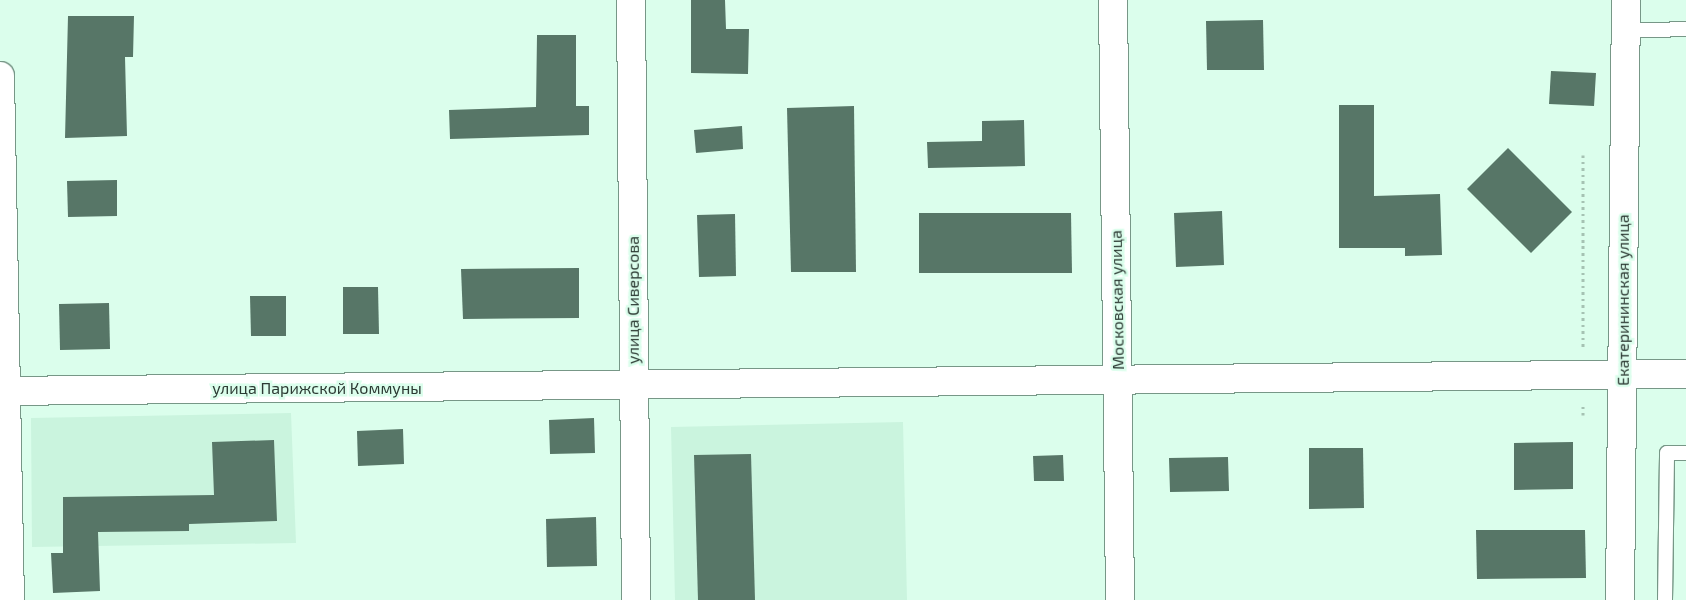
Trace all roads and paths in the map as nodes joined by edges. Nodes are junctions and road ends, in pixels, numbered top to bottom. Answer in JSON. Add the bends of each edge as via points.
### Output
{"nodes":[{"id":1,"x":631,"y":0,"type":"edge"},
{"id":2,"x":1113,"y":0,"type":"edge"},
{"id":3,"x":1626,"y":0,"type":"edge"},
{"id":4,"x":1686,"y":29,"type":"edge"},
{"id":5,"x":1625,"y":30,"type":"junction"},
{"id":6,"x":0,"y":76,"type":"edge"},
{"id":7,"x":1583,"y":155,"type":"dead end"},
{"id":8,"x":1686,"y":374,"type":"edge"},
{"id":9,"x":1623,"y":376,"type":"junction"},
{"id":10,"x":1583,"y":377,"type":"junction"},
{"id":11,"x":1118,"y":379,"type":"junction"},
{"id":12,"x":634,"y":384,"type":"junction"},
{"id":13,"x":3,"y":391,"type":"edge"},
{"id":14,"x":1583,"y":415,"type":"dead end"},
{"id":15,"x":1686,"y":452,"type":"edge"},
{"id":16,"x":4,"y":513,"type":"edge"},
{"id":17,"x":10,"y":600,"type":"edge"},
{"id":18,"x":636,"y":600,"type":"edge"},
{"id":19,"x":1120,"y":600,"type":"edge"},
{"id":20,"x":1620,"y":600,"type":"edge"},
{"id":21,"x":1665,"y":600,"type":"edge"}],
"edges":[{"from":1,"to":12,"type":"main road","name":"улица Сиверсова"},
{"from":2,"to":11,"type":"main road","name":"Московская улица"},
{"from":3,"to":5,"type":"main road","name":"Екатерининская улица"},
{"from":4,"to":5,"type":"lane"},
{"from":5,"to":9,"type":"main road","name":"Екатерининская улица"},
{"from":6,"to":13,"type":"main road"},
{"from":7,"to":10,"type":"path"},
{"from":8,"to":9,"type":"main road","name":"улица Парижской Коммуны"},
{"from":9,"to":10,"type":"main road","name":"улица Парижской Коммуны"},
{"from":9,"to":20,"type":"main road","name":"Екатерининская улица"},
{"from":10,"to":11,"type":"main road","name":"улица Парижской Коммуны"},
{"from":10,"to":14,"type":"path"},
{"from":11,"to":12,"type":"main road","name":"улица Парижской Коммуны"},
{"from":11,"to":19,"type":"main road","name":"Московская улица"},
{"from":12,"to":13,"type":"main road","name":"улица Парижской Коммуны"},
{"from":12,"to":18,"type":"main road","name":"улица Сиверсова"},
{"from":13,"to":16,"type":"main road"},
{"from":15,"to":21,"type":"lane","via":[[1667,453]]},
{"from":16,"to":17,"type":"main road"}]}
